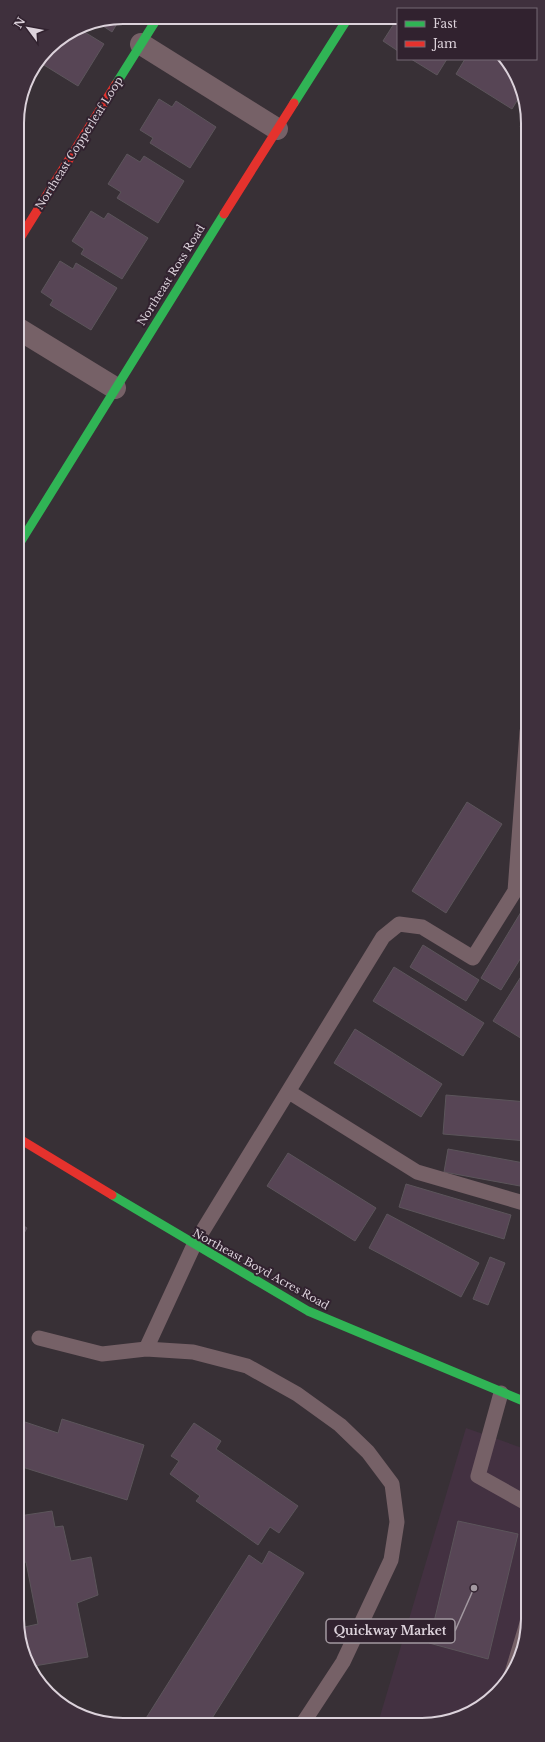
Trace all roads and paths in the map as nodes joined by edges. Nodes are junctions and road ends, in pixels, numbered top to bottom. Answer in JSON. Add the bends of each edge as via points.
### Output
{"nodes":[{"id":1,"x":154,"y":24,"type":"edge"},
{"id":2,"x":344,"y":24,"type":"edge"},
{"id":3,"x":141,"y":44,"type":"junction"},
{"id":4,"x":277,"y":129,"type":"junction"},
{"id":5,"x":24,"y":232,"type":"edge"},
{"id":6,"x":24,"y":332,"type":"edge"},
{"id":7,"x":115,"y":388,"type":"junction"},
{"id":8,"x":24,"y":536,"type":"edge"},
{"id":9,"x":521,"y":812,"type":"edge"},
{"id":10,"x":289,"y":1092,"type":"junction"},
{"id":11,"x":24,"y":1142,"type":"edge"},
{"id":12,"x":521,"y":1202,"type":"edge"},
{"id":13,"x":194,"y":1245,"type":"junction"},
{"id":14,"x":39,"y":1338,"type":"dead end"},
{"id":15,"x":146,"y":1349,"type":"junction"},
{"id":16,"x":501,"y":1393,"type":"junction"},
{"id":17,"x":521,"y":1400,"type":"edge"},
{"id":18,"x":521,"y":1500,"type":"edge"},
{"id":19,"x":306,"y":1718,"type":"edge"}],
"edges":[{"from":1,"to":3,"type":"street","name":"Northeast Copperleaf Loop"},
{"from":2,"to":4,"type":"street","name":"Northeast Ross Road"},
{"from":3,"to":4,"type":"street"},
{"from":3,"to":5,"type":"street","name":"Northeast Copperleaf Loop"},
{"from":4,"to":7,"type":"street","name":"Northeast Ross Road"},
{"from":6,"to":7,"type":"street"},
{"from":7,"to":8,"type":"street","name":"Northeast Ross Road"},
{"from":9,"to":10,"type":"lane","via":[[515,891],[473,958],[422,927],[399,924],[383,937]]},
{"from":10,"to":12,"type":"lane","via":[[417,1172]]},
{"from":10,"to":13,"type":"lane"},
{"from":11,"to":13,"type":"street","name":"Northeast Boyd Acres Road"},
{"from":13,"to":15,"type":"lane"},
{"from":13,"to":16,"type":"street","name":"Northeast Boyd Acres Road","via":[[308,1311]]},
{"from":14,"to":15,"type":"lane","via":[[102,1354]]},
{"from":15,"to":19,"type":"lane","via":[[194,1352],[247,1366],[297,1394],[340,1425],[368,1452],[392,1484],[397,1522],[391,1560],[343,1662]]},
{"from":16,"to":17,"type":"street","name":"Northeast Boyd Acres Road"},
{"from":16,"to":18,"type":"lane","via":[[478,1476]]}]}
